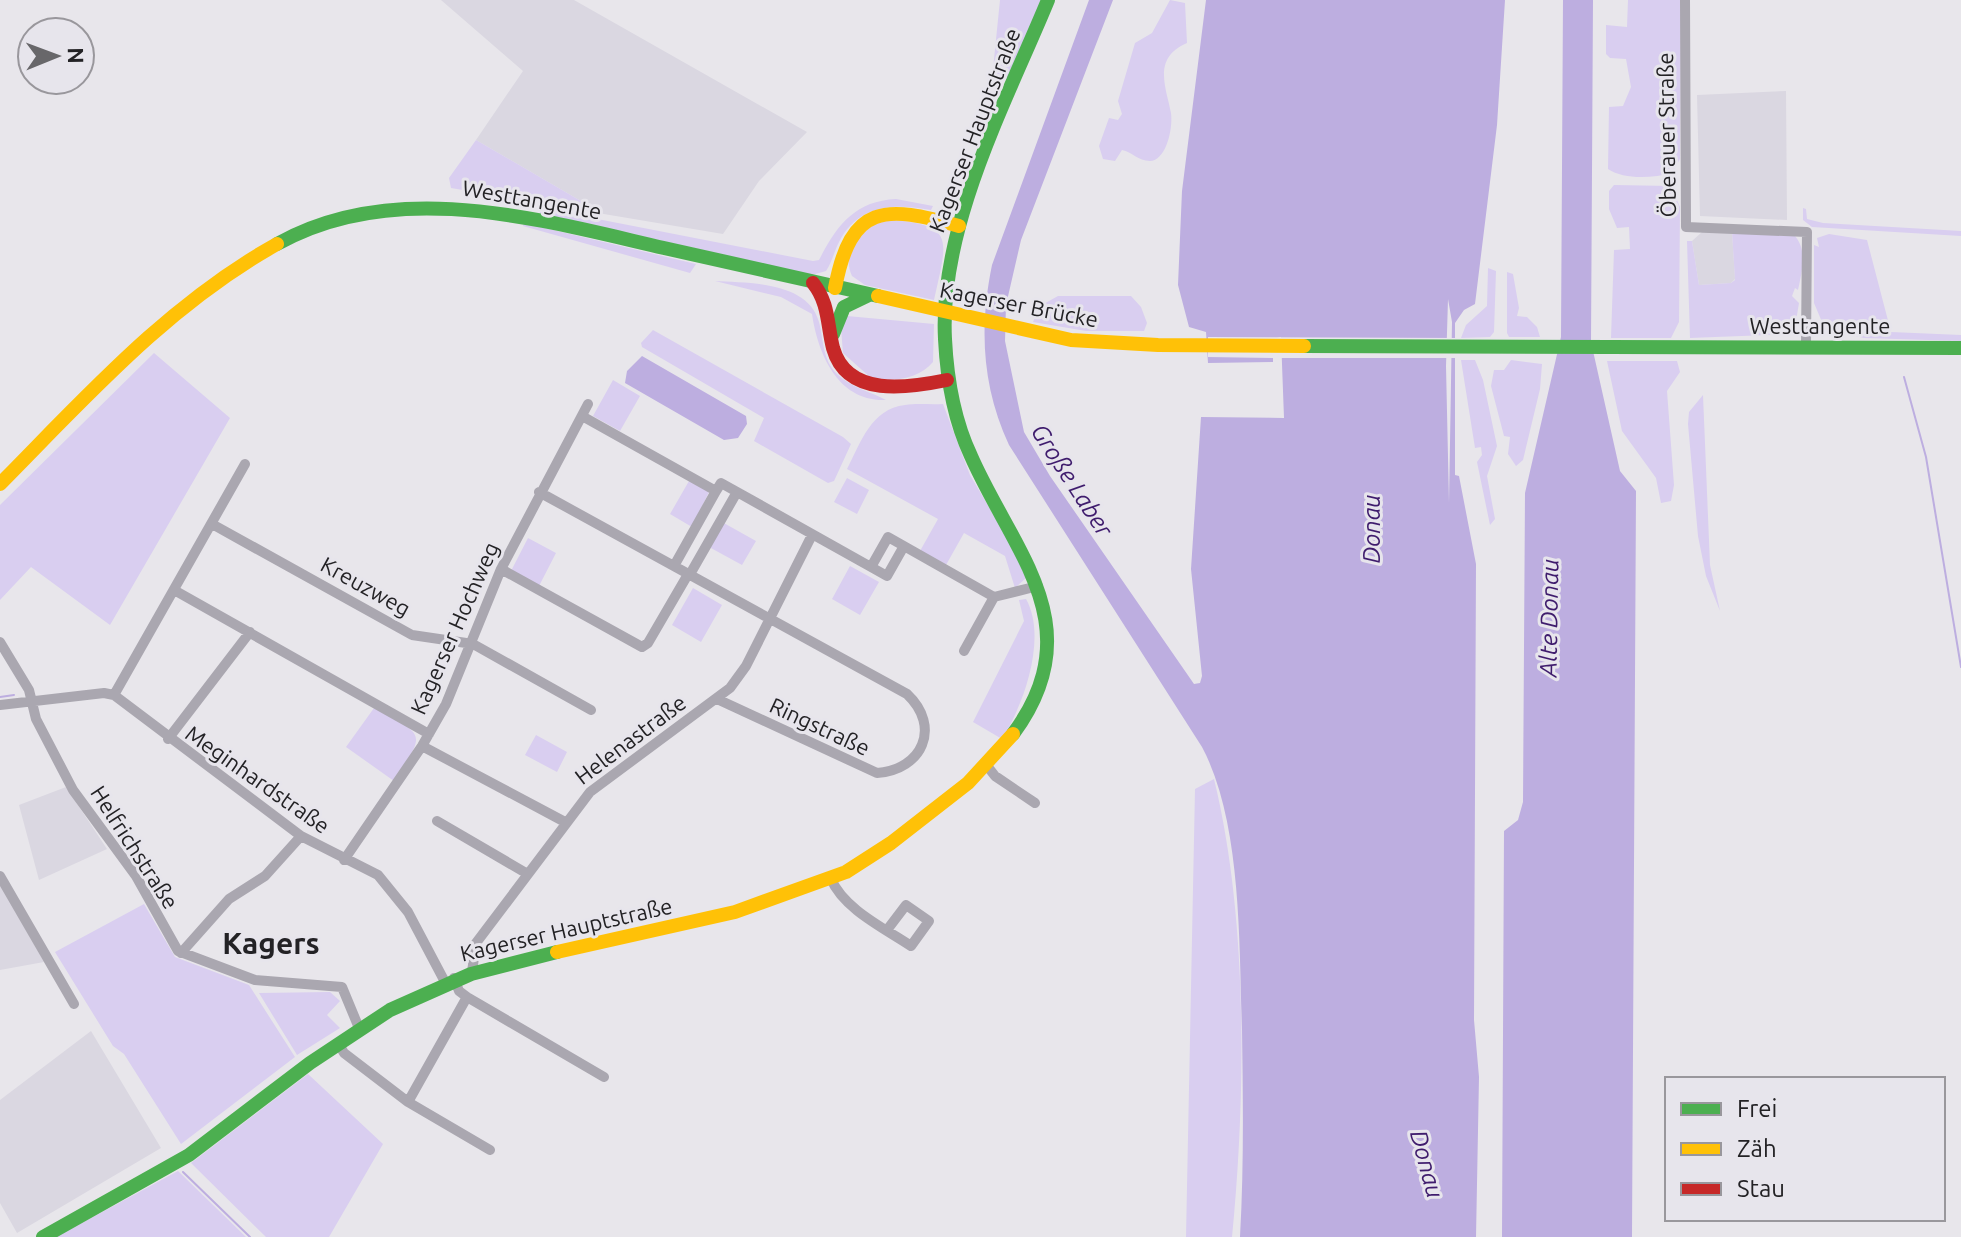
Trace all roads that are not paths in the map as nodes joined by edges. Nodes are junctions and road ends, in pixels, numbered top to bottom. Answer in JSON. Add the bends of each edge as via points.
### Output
{"nodes":[{"id":1,"x":1048,"y":0,"type":"edge"},
{"id":2,"x":1685,"y":0,"type":"edge"},
{"id":3,"x":959,"y":226,"type":"junction"},
{"id":4,"x":813,"y":283,"type":"junction"},
{"id":5,"x":835,"y":288,"type":"junction"},
{"id":6,"x":869,"y":295,"type":"junction"},
{"id":7,"x":833,"y":335,"type":"junction"},
{"id":8,"x":1806,"y":346,"type":"junction"},
{"id":9,"x":1462,"y":347,"type":"joint"},
{"id":10,"x":1961,"y":348,"type":"edge"},
{"id":11,"x":947,"y":380,"type":"junction"},
{"id":12,"x":588,"y":404,"type":"dead end"},
{"id":13,"x":582,"y":416,"type":"junction"},
{"id":14,"x":245,"y":464,"type":"dead end"},
{"id":15,"x":0,"y":484,"type":"edge"},
{"id":16,"x":716,"y":491,"type":"junction"},
{"id":17,"x":539,"y":492,"type":"junction"},
{"id":18,"x":737,"y":492,"type":"junction"},
{"id":19,"x":212,"y":524,"type":"junction"},
{"id":20,"x":812,"y":535,"type":"junction"},
{"id":21,"x":904,"y":546,"type":"junction"},
{"id":22,"x":674,"y":566,"type":"junction"},
{"id":23,"x":871,"y":567,"type":"junction"},
{"id":24,"x":501,"y":569,"type":"junction"},
{"id":25,"x":688,"y":576,"type":"junction"},
{"id":26,"x":1038,"y":586,"type":"junction"},
{"id":27,"x":174,"y":590,"type":"junction"},
{"id":28,"x":994,"y":597,"type":"junction"},
{"id":29,"x":769,"y":619,"type":"junction"},
{"id":30,"x":250,"y":632,"type":"junction"},
{"id":31,"x":0,"y":642,"type":"edge"},
{"id":32,"x":473,"y":644,"type":"junction"},
{"id":33,"x":964,"y":651,"type":"dead end"},
{"id":34,"x":114,"y":695,"type":"junction"},
{"id":35,"x":717,"y":699,"type":"junction"},
{"id":36,"x":32,"y":700,"type":"junction"},
{"id":37,"x":0,"y":705,"type":"edge"},
{"id":38,"x":591,"y":710,"type":"dead end"},
{"id":39,"x":429,"y":734,"type":"junction"},
{"id":40,"x":168,"y":739,"type":"junction"},
{"id":41,"x":422,"y":746,"type":"junction"},
{"id":42,"x":988,"y":767,"type":"junction"},
{"id":43,"x":1035,"y":803,"type":"dead end"},
{"id":44,"x":437,"y":821,"type":"dead end"},
{"id":45,"x":565,"y":822,"type":"junction"},
{"id":46,"x":301,"y":836,"type":"junction"},
{"id":47,"x":344,"y":860,"type":"junction"},
{"id":48,"x":526,"y":873,"type":"junction"},
{"id":49,"x":0,"y":876,"type":"edge"},
{"id":50,"x":831,"y":879,"type":"junction"},
{"id":51,"x":887,"y":930,"type":"dead end"},
{"id":52,"x":181,"y":953,"type":"junction"},
{"id":53,"x":472,"y":972,"type":"junction"},
{"id":54,"x":449,"y":980,"type":"junction"},
{"id":55,"x":467,"y":997,"type":"junction"},
{"id":56,"x":74,"y":1004,"type":"dead end"},
{"id":57,"x":359,"y":1028,"type":"junction"},
{"id":58,"x":338,"y":1043,"type":"junction"},
{"id":59,"x":604,"y":1077,"type":"dead end"},
{"id":60,"x":408,"y":1102,"type":"junction"},
{"id":61,"x":490,"y":1150,"type":"dead end"},
{"id":62,"x":43,"y":1237,"type":"edge"}],
"edges":[{"from":1,"to":3,"type":"main road","name":"Kagerser Hauptstraße"},
{"from":2,"to":8,"type":"street","name":"Öberauer Straße","via":[[1686,227],[1807,232]]},
{"from":3,"to":5,"type":"main road","via":[[907,212],[871,216],[844,243]]},
{"from":3,"to":11,"type":"main road","name":"Kagerser Hauptstraße","via":[[943,302]]},
{"from":4,"to":5,"type":"main road","name":"Westtangente"},
{"from":4,"to":7,"type":"main road","via":[[827,303]]},
{"from":4,"to":15,"type":"main road","name":"Westtangente","via":[[484,209],[403,207],[332,219],[271,244],[217,277],[171,315]]},
{"from":5,"to":6,"type":"main road","name":"Westtangente"},
{"from":6,"to":7,"type":"main road","via":[[844,307]]},
{"from":6,"to":9,"type":"main road","name":"Kagerser Brücke","via":[[1035,333],[1111,343]]},
{"from":7,"to":11,"type":"main road","via":[[837,358],[864,383],[888,388]]},
{"from":8,"to":9,"type":"main road","name":"Westtangente"},
{"from":8,"to":10,"type":"main road","name":"Westtangente"},
{"from":11,"to":26,"type":"main road","name":"Kagerser Hauptstraße","via":[[973,464]]},
{"from":12,"to":13,"type":"street","name":"Kagerser Hochweg"},
{"from":13,"to":16,"type":"street"},
{"from":13,"to":17,"type":"street","name":"Kagerser Hochweg"},
{"from":14,"to":19,"type":"street"},
{"from":16,"to":18,"type":"street","via":[[721,483]]},
{"from":16,"to":22,"type":"street"},
{"from":17,"to":22,"type":"street"},
{"from":17,"to":24,"type":"street","name":"Kagerser Hochweg"},
{"from":18,"to":20,"type":"street"},
{"from":18,"to":25,"type":"street"},
{"from":19,"to":27,"type":"street"},
{"from":19,"to":32,"type":"street","name":"Kreuzweg","via":[[412,635]]},
{"from":20,"to":23,"type":"street"},
{"from":20,"to":29,"type":"street","name":"Helenastraße"},
{"from":21,"to":23,"type":"street","via":[[888,537]]},
{"from":21,"to":23,"type":"street","via":[[887,576]]},
{"from":21,"to":28,"type":"street"},
{"from":22,"to":25,"type":"street"},
{"from":24,"to":25,"type":"street","via":[[642,647]]},
{"from":24,"to":32,"type":"street","name":"Kagerser Hochweg"},
{"from":25,"to":29,"type":"street"},
{"from":26,"to":28,"type":"street"},
{"from":26,"to":42,"type":"main road","name":"Kagerser Hauptstraße","via":[[1046,628],[1039,682],[1019,727]]},
{"from":27,"to":30,"type":"street"},
{"from":27,"to":34,"type":"street"},
{"from":28,"to":33,"type":"street"},
{"from":29,"to":35,"type":"street","name":"Helenastraße","via":[[740,676]]},
{"from":29,"to":35,"type":"street","name":"Ringstraße","via":[[907,694],[925,724],[918,755],[900,769],[877,773]]},
{"from":30,"to":39,"type":"street"},
{"from":30,"to":40,"type":"street"},
{"from":31,"to":36,"type":"street","name":"Helfrichstraße"},
{"from":32,"to":38,"type":"street","name":"Kreuzweg"},
{"from":32,"to":39,"type":"street","name":"Kagerser Hochweg"},
{"from":34,"to":36,"type":"street"},
{"from":34,"to":40,"type":"street","name":"Meginhardstraße"},
{"from":35,"to":45,"type":"street","name":"Helenastraße","via":[[590,792]]},
{"from":36,"to":37,"type":"street"},
{"from":36,"to":52,"type":"street","name":"Helfrichstraße","via":[[36,719],[73,790],[136,876]]},
{"from":39,"to":41,"type":"street","name":"Kagerser Hochweg"},
{"from":40,"to":46,"type":"street","name":"Meginhardstraße"},
{"from":41,"to":45,"type":"street"},
{"from":41,"to":47,"type":"street","name":"Kagerser Hochweg"},
{"from":42,"to":43,"type":"street"},
{"from":42,"to":50,"type":"main road","name":"Kagerser Hauptstraße","via":[[880,850]]},
{"from":44,"to":48,"type":"street"},
{"from":45,"to":48,"type":"street","name":"Helenastraße"},
{"from":46,"to":47,"type":"street","name":"Meginhardstraße"},
{"from":46,"to":52,"type":"street","via":[[265,876],[229,899]]},
{"from":47,"to":54,"type":"street","name":"Meginhardstraße","via":[[378,875],[399,899]]},
{"from":48,"to":53,"type":"street","name":"Helenastraße","via":[[476,943]]},
{"from":49,"to":56,"type":"street"},
{"from":50,"to":51,"type":"street","via":[[837,894]]},
{"from":50,"to":53,"type":"main road","name":"Kagerser Hauptstraße","via":[[657,931]]},
{"from":52,"to":57,"type":"street","via":[[255,980],[342,987]]},
{"from":53,"to":54,"type":"main road","name":"Kagerser Hauptstraße"},
{"from":54,"to":55,"type":"street","name":"Meginhardstraße"},
{"from":54,"to":57,"type":"main road","name":"Kagerser Hauptstraße"},
{"from":55,"to":59,"type":"street"},
{"from":55,"to":60,"type":"street"},
{"from":57,"to":58,"type":"main road","name":"Kagerser Hauptstraße"},
{"from":58,"to":60,"type":"street"},
{"from":58,"to":62,"type":"main road","name":"Kagerser Hauptstraße","via":[[178,1161]]},
{"from":60,"to":61,"type":"street"}]}
